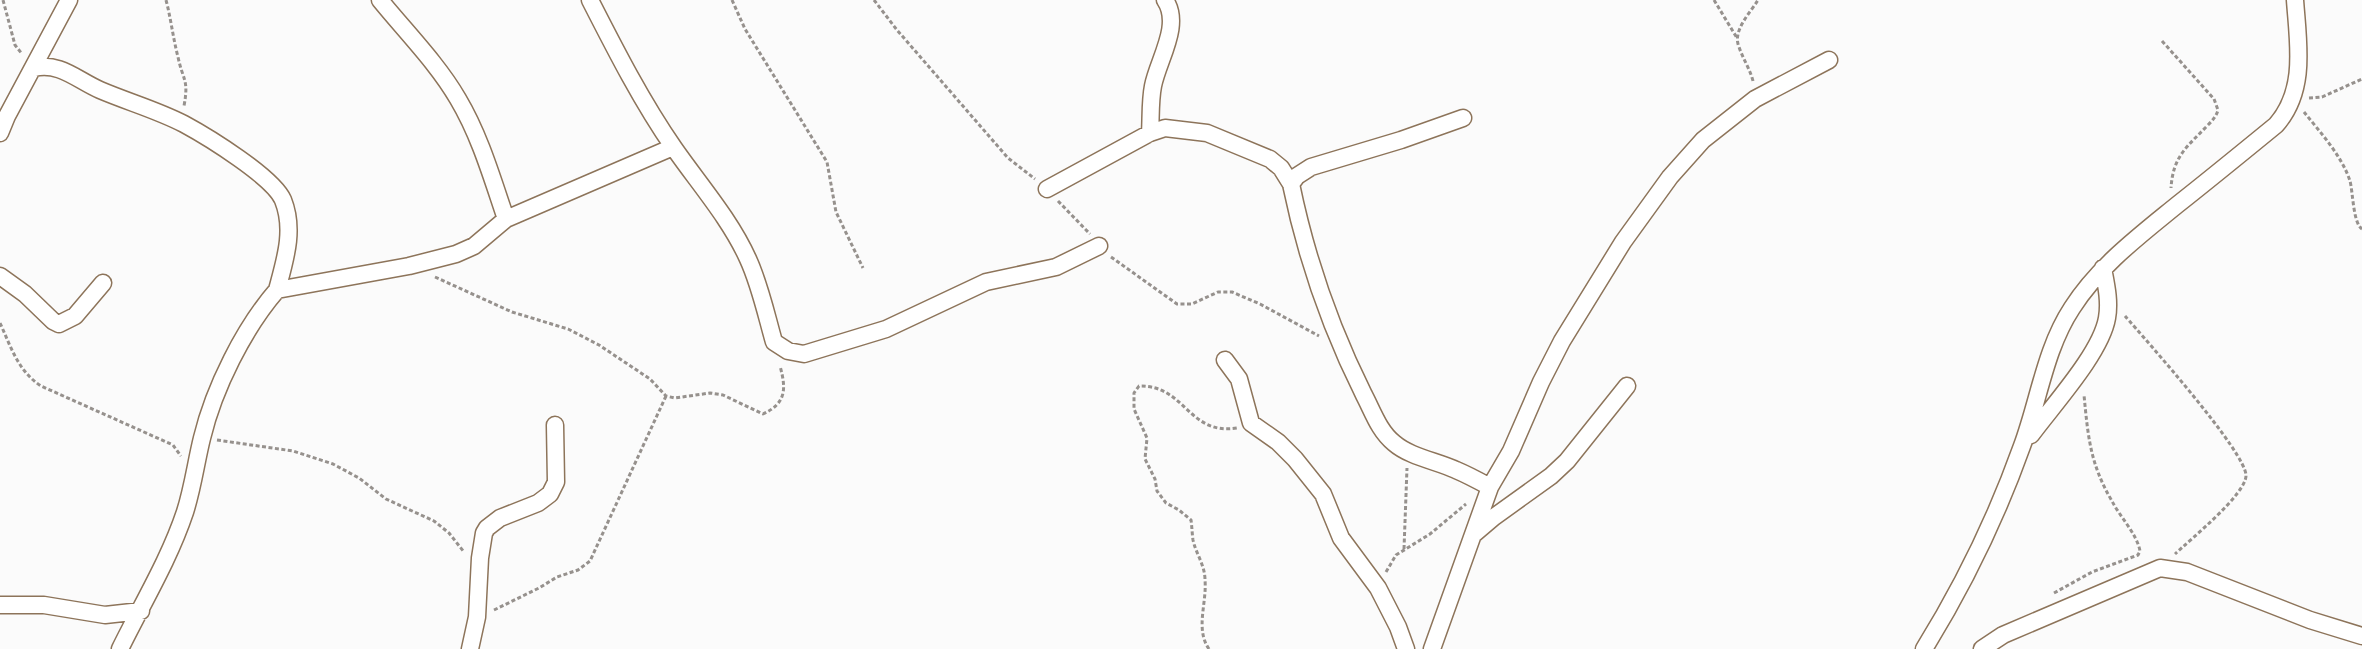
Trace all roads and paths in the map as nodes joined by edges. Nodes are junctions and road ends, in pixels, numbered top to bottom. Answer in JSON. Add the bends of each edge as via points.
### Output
{"nodes":[{"id":1,"x":3,"y":0,"type":"edge"},
{"id":2,"x":69,"y":0,"type":"edge"},
{"id":3,"x":166,"y":0,"type":"edge"},
{"id":4,"x":380,"y":0,"type":"edge"},
{"id":5,"x":590,"y":0,"type":"edge"},
{"id":6,"x":732,"y":0,"type":"edge"},
{"id":7,"x":874,"y":0,"type":"edge"},
{"id":8,"x":1165,"y":0,"type":"edge"},
{"id":9,"x":1714,"y":0,"type":"edge"},
{"id":10,"x":1758,"y":0,"type":"edge"},
{"id":11,"x":2295,"y":0,"type":"edge"},
{"id":12,"x":1737,"y":38,"type":"junction"},
{"id":13,"x":2162,"y":41,"type":"dead end"},
{"id":14,"x":1829,"y":60,"type":"dead end"},
{"id":15,"x":34,"y":68,"type":"junction"},
{"id":16,"x":2362,"y":79,"type":"edge"},
{"id":17,"x":2294,"y":98,"type":"junction"},
{"id":18,"x":1755,"y":99,"type":"junction"},
{"id":19,"x":1462,"y":118,"type":"dead end"},
{"id":20,"x":3,"y":119,"type":"edge"},
{"id":21,"x":185,"y":124,"type":"junction"},
{"id":22,"x":0,"y":133,"type":"edge"},
{"id":23,"x":1150,"y":133,"type":"junction"},
{"id":24,"x":673,"y":147,"type":"junction"},
{"id":25,"x":1291,"y":184,"type":"junction"},
{"id":26,"x":1047,"y":188,"type":"junction"},
{"id":27,"x":2173,"y":208,"type":"junction"},
{"id":28,"x":506,"y":218,"type":"junction"},
{"id":29,"x":2362,"y":229,"type":"edge"},
{"id":30,"x":1099,"y":246,"type":"junction"},
{"id":31,"x":409,"y":266,"type":"junction"},
{"id":32,"x":863,"y":268,"type":"dead end"},
{"id":33,"x":2103,"y":268,"type":"junction"},
{"id":34,"x":0,"y":276,"type":"edge"},
{"id":35,"x":104,"y":283,"type":"dead end"},
{"id":36,"x":277,"y":290,"type":"junction"},
{"id":37,"x":2108,"y":296,"type":"junction"},
{"id":38,"x":0,"y":323,"type":"edge"},
{"id":39,"x":774,"y":342,"type":"junction"},
{"id":40,"x":1344,"y":349,"type":"junction"},
{"id":41,"x":1224,"y":360,"type":"dead end"},
{"id":42,"x":2081,"y":370,"type":"junction"},
{"id":43,"x":1627,"y":386,"type":"dead end"},
{"id":44,"x":666,"y":396,"type":"junction"},
{"id":45,"x":1251,"y":423,"type":"junction"},
{"id":46,"x":555,"y":425,"type":"dead end"},
{"id":47,"x":202,"y":437,"type":"junction"},
{"id":48,"x":2022,"y":446,"type":"junction"},
{"id":49,"x":1405,"y":450,"type":"junction"},
{"id":50,"x":193,"y":482,"type":"junction"},
{"id":51,"x":1490,"y":487,"type":"junction"},
{"id":52,"x":1467,"y":503,"type":"dead end"},
{"id":53,"x":1472,"y":536,"type":"junction"},
{"id":54,"x":1404,"y":550,"type":"junction"},
{"id":55,"x":2160,"y":568,"type":"junction"},
{"id":56,"x":479,"y":573,"type":"junction"},
{"id":57,"x":1378,"y":588,"type":"junction"},
{"id":58,"x":2051,"y":595,"type":"dead end"},
{"id":59,"x":0,"y":605,"type":"edge"},
{"id":60,"x":141,"y":611,"type":"junction"},
{"id":61,"x":478,"y":618,"type":"junction"},
{"id":62,"x":131,"y":629,"type":"junction"},
{"id":63,"x":2362,"y":636,"type":"edge"},
{"id":64,"x":120,"y":649,"type":"edge"},
{"id":65,"x":134,"y":649,"type":"edge"},
{"id":66,"x":470,"y":649,"type":"edge"},
{"id":67,"x":1209,"y":649,"type":"edge"},
{"id":68,"x":1406,"y":649,"type":"edge"},
{"id":69,"x":1432,"y":649,"type":"edge"},
{"id":70,"x":1924,"y":649,"type":"edge"},
{"id":71,"x":1982,"y":649,"type":"edge"}],
"edges":[{"from":1,"to":15,"type":"path","via":[[15,45]]},
{"from":2,"to":15,"type":"street"},
{"from":3,"to":21,"type":"path","via":[[178,59],[186,78]]},
{"from":4,"to":28,"type":"street","via":[[457,97],[478,136]]},
{"from":5,"to":24,"type":"street","via":[[636,89]]},
{"from":6,"to":32,"type":"path","via":[[745,29],[827,162],[836,212]]},
{"from":7,"to":26,"type":"path","via":[[1008,158]]},
{"from":8,"to":23,"type":"street","via":[[1170,8],[1171,27],[1152,87]]},
{"from":9,"to":12,"type":"path"},
{"from":10,"to":12,"type":"path","via":[[1741,25]]},
{"from":11,"to":17,"type":"street","via":[[2300,66]]},
{"from":12,"to":18,"type":"path","via":[[1753,79]]},
{"from":13,"to":27,"type":"path","via":[[2214,98],[2218,110],[2180,153],[2172,176]]},
{"from":14,"to":18,"type":"street"},
{"from":15,"to":20,"type":"street"},
{"from":15,"to":21,"type":"street","via":[[55,66],[99,90]]},
{"from":16,"to":17,"type":"path","via":[[2322,97]]},
{"from":17,"to":27,"type":"street","via":[[2288,112],[2276,125]]},
{"from":17,"to":29,"type":"path","via":[[2344,168],[2350,181],[2356,222]]},
{"from":18,"to":51,"type":"street","via":[[1703,140],[1670,177],[1623,242],[1562,341],[1511,451]]},
{"from":19,"to":25,"type":"street","via":[[1311,168]]},
{"from":20,"to":22,"type":"street"},
{"from":21,"to":36,"type":"street","via":[[255,171],[282,199],[289,223],[286,256]]},
{"from":23,"to":25,"type":"street","via":[[1165,128],[1207,133],[1270,159],[1281,168]]},
{"from":23,"to":26,"type":"street"},
{"from":24,"to":28,"type":"street"},
{"from":24,"to":39,"type":"street","via":[[730,226],[748,258]]},
{"from":25,"to":40,"type":"street","via":[[1305,245]]},
{"from":26,"to":30,"type":"path"},
{"from":27,"to":33,"type":"street"},
{"from":28,"to":31,"type":"street","via":[[474,246]]},
{"from":30,"to":39,"type":"street","via":[[1056,267],[986,282],[886,329],[804,354],[788,351]]},
{"from":30,"to":40,"type":"path","via":[[1177,304],[1192,304],[1218,292],[1232,292]]},
{"from":31,"to":36,"type":"street"},
{"from":31,"to":44,"type":"path","via":[[512,312],[568,329],[600,345],[650,378]]},
{"from":33,"to":37,"type":"street"},
{"from":33,"to":48,"type":"street","via":[[2072,307],[2055,338]]},
{"from":34,"to":35,"type":"street","via":[[59,324],[78,313]]},
{"from":36,"to":47,"type":"street","via":[[254,320],[231,363]]},
{"from":37,"to":42,"type":"street","via":[[2103,332]]},
{"from":37,"to":55,"type":"path","via":[[2220,430],[2243,464],[2246,476],[2242,488],[2222,510]]},
{"from":38,"to":50,"type":"path","via":[[28,378],[173,445],[179,450]]},
{"from":39,"to":44,"type":"path","via":[[785,384],[781,400],[763,414],[723,395]]},
{"from":40,"to":49,"type":"street","via":[[1382,430],[1394,444]]},
{"from":41,"to":45,"type":"street","via":[[1240,379]]},
{"from":42,"to":48,"type":"street"},
{"from":42,"to":58,"type":"path","via":[[2088,444],[2111,501],[2140,551],[2138,555],[2092,572]]},
{"from":43,"to":53,"type":"street","via":[[1567,461]]},
{"from":44,"to":61,"type":"path","via":[[590,561],[578,570],[557,577]]},
{"from":45,"to":57,"type":"street","via":[[1278,442],[1309,474],[1323,494],[1341,538]]},
{"from":45,"to":67,"type":"path","via":[[1238,428],[1214,429],[1162,389],[1140,386],[1134,393],[1134,409],[1147,438],[1145,460],[1157,491],[1166,503],[1191,520],[1193,540],[1206,581],[1202,629]]},
{"from":46,"to":56,"type":"street","via":[[555,486],[538,504],[500,518],[487,528],[482,539]]},
{"from":47,"to":50,"type":"street"},
{"from":47,"to":56,"type":"path","via":[[293,451],[340,468],[386,499],[434,521],[449,533]]},
{"from":48,"to":70,"type":"street","via":[[1971,566]]},
{"from":49,"to":51,"type":"street"},
{"from":49,"to":54,"type":"path","via":[[1408,494]]},
{"from":50,"to":60,"type":"street","via":[[184,514]]},
{"from":51,"to":53,"type":"street"},
{"from":52,"to":54,"type":"path","via":[[1430,534]]},
{"from":53,"to":69,"type":"street"},
{"from":54,"to":57,"type":"path","via":[[1390,563]]},
{"from":55,"to":63,"type":"street","via":[[2187,572],[2310,620]]},
{"from":55,"to":71,"type":"street","via":[[2003,635]]},
{"from":56,"to":61,"type":"street"},
{"from":57,"to":68,"type":"street"},
{"from":59,"to":60,"type":"street","via":[[44,605],[105,615]]},
{"from":60,"to":62,"type":"street"},
{"from":61,"to":66,"type":"street"},
{"from":62,"to":64,"type":"street"},
{"from":62,"to":65,"type":"street"}]}
